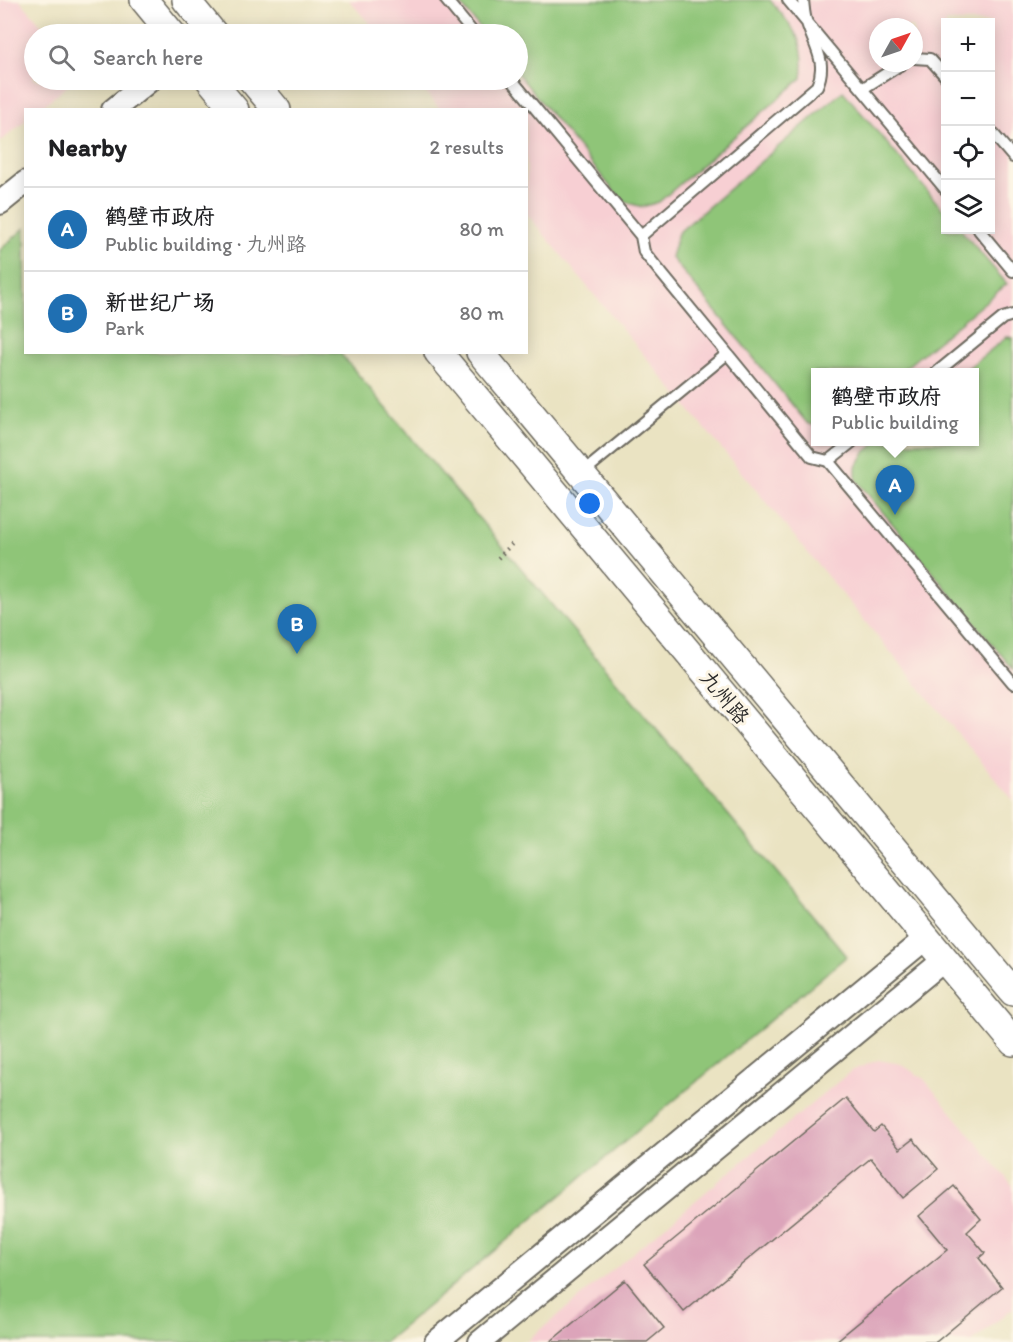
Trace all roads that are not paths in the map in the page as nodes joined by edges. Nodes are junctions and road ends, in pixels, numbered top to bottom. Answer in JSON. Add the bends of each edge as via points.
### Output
{"nodes":[{"id":1,"x":144,"y":0,"type":"edge"},
{"id":2,"x":186,"y":0,"type":"edge"},
{"id":3,"x":446,"y":0,"type":"edge"},
{"id":4,"x":788,"y":0,"type":"edge"},
{"id":5,"x":803,"y":0,"type":"edge"},
{"id":6,"x":806,"y":22,"type":"junction"},
{"id":7,"x":164,"y":24,"type":"edge"},
{"id":8,"x":206,"y":24,"type":"edge"},
{"id":9,"x":466,"y":24,"type":"edge"},
{"id":10,"x":923,"y":59,"type":"edge"},
{"id":11,"x":889,"y":72,"type":"edge"},
{"id":12,"x":941,"y":72,"type":"edge"},
{"id":13,"x":862,"y":89,"type":"junction"},
{"id":14,"x":138,"y":90,"type":"edge"},
{"id":15,"x":218,"y":90,"type":"edge"},
{"id":16,"x":260,"y":90,"type":"edge"},
{"id":17,"x":520,"y":90,"type":"edge"},
{"id":18,"x":115,"y":108,"type":"edge"},
{"id":19,"x":233,"y":108,"type":"edge"},
{"id":20,"x":275,"y":108,"type":"edge"},
{"id":21,"x":995,"y":136,"type":"edge"},
{"id":22,"x":1013,"y":157,"type":"edge"},
{"id":23,"x":24,"y":184,"type":"edge"},
{"id":24,"x":941,"y":185,"type":"edge"},
{"id":25,"x":0,"y":203,"type":"edge"},
{"id":26,"x":983,"y":234,"type":"edge"},
{"id":27,"x":641,"y":236,"type":"junction"},
{"id":28,"x":1011,"y":263,"type":"edge"},
{"id":29,"x":1013,"y":315,"type":"edge"},
{"id":30,"x":440,"y":354,"type":"edge"},
{"id":31,"x":482,"y":354,"type":"edge"},
{"id":32,"x":727,"y":354,"type":"junction"},
{"id":33,"x":941,"y":368,"type":"edge"},
{"id":34,"x":846,"y":446,"type":"edge"},
{"id":35,"x":828,"y":460,"type":"junction"},
{"id":36,"x":581,"y":474,"type":"junction"},
{"id":37,"x":1013,"y":683,"type":"edge"},
{"id":38,"x":926,"y":938,"type":"junction"},
{"id":39,"x":944,"y":960,"type":"junction"},
{"id":40,"x":1013,"y":992,"type":"edge"},
{"id":41,"x":1013,"y":1042,"type":"edge"},
{"id":42,"x":436,"y":1342,"type":"edge"},
{"id":43,"x":480,"y":1342,"type":"edge"}],
"edges":[{"from":1,"to":7,"type":"street"},
{"from":2,"to":8,"type":"street"},
{"from":3,"to":9,"type":"lane"},
{"from":4,"to":6,"type":"lane"},
{"from":5,"to":6,"type":"lane"},
{"from":6,"to":13,"type":"lane"},
{"from":6,"to":27,"type":"lane","via":[[823,62],[817,86]]},
{"from":10,"to":12,"type":"lane","via":[[930,59]]},
{"from":11,"to":13,"type":"lane"},
{"from":13,"to":24,"type":"lane"},
{"from":14,"to":18,"type":"street"},
{"from":15,"to":19,"type":"street"},
{"from":16,"to":20,"type":"street"},
{"from":17,"to":27,"type":"lane"},
{"from":21,"to":22,"type":"lane"},
{"from":23,"to":25,"type":"street"},
{"from":26,"to":28,"type":"lane"},
{"from":27,"to":32,"type":"lane","via":[[644,252]]},
{"from":29,"to":33,"type":"lane","via":[[1003,318]]},
{"from":30,"to":38,"type":"street","name":"九州路"},
{"from":31,"to":36,"type":"street","name":"九州路"},
{"from":32,"to":35,"type":"lane","via":[[812,457]]},
{"from":32,"to":36,"type":"lane"},
{"from":34,"to":35,"type":"lane"},
{"from":35,"to":37,"type":"lane"},
{"from":36,"to":40,"type":"street","name":"九州路"},
{"from":38,"to":39,"type":"street","name":"九州路"},
{"from":38,"to":42,"type":"street"},
{"from":39,"to":41,"type":"street","name":"九州路"},
{"from":39,"to":43,"type":"street"}]}
